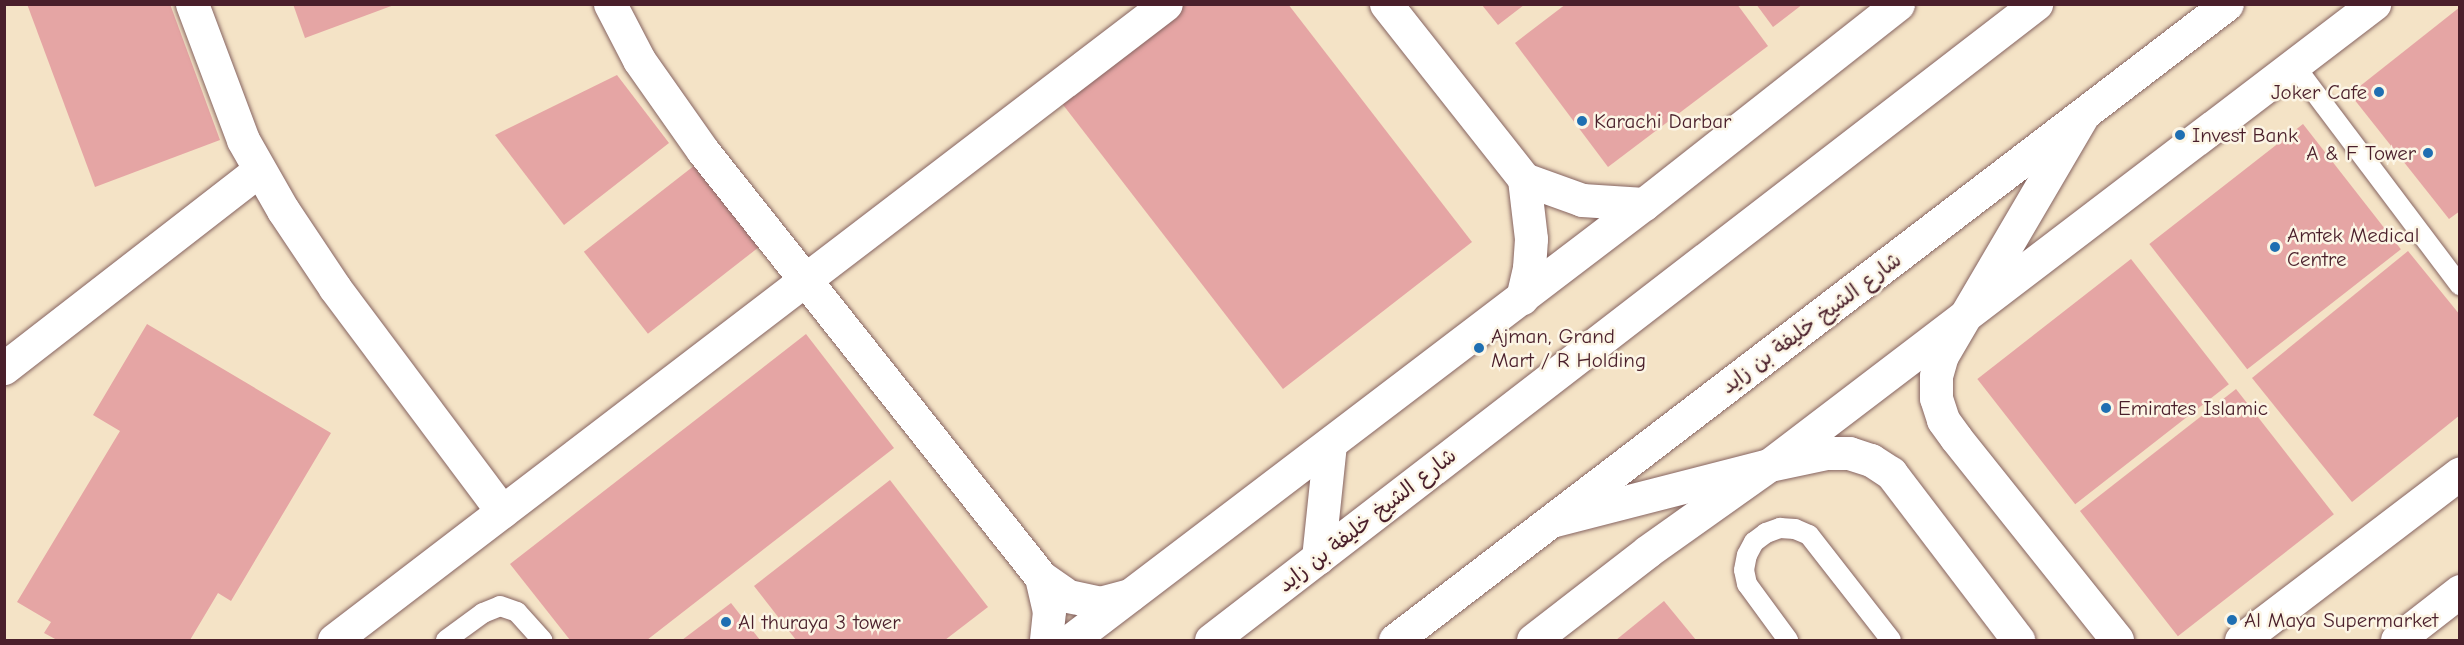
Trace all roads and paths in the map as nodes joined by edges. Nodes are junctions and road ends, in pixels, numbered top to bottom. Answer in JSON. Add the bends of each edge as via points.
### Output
{"nodes":[{"id":1,"x":192,"y":4,"type":"edge"},
{"id":2,"x":1166,"y":4,"type":"edge"},
{"id":3,"x":1386,"y":4,"type":"edge"},
{"id":4,"x":1898,"y":4,"type":"edge"},
{"id":5,"x":2036,"y":4,"type":"edge"},
{"id":6,"x":2227,"y":4,"type":"edge"},
{"id":7,"x":2374,"y":4,"type":"edge"},
{"id":8,"x":618,"y":7,"type":"edge"},
{"id":9,"x":2294,"y":65,"type":"junction"},
{"id":10,"x":2083,"y":115,"type":"junction"},
{"id":11,"x":259,"y":170,"type":"junction"},
{"id":12,"x":1524,"y":179,"type":"junction"},
{"id":13,"x":1644,"y":204,"type":"junction"},
{"id":14,"x":805,"y":279,"type":"junction"},
{"id":15,"x":2459,"y":283,"type":"edge"},
{"id":16,"x":1522,"y":298,"type":"junction"},
{"id":17,"x":1967,"y":313,"type":"junction"},
{"id":18,"x":4,"y":368,"type":"edge"},
{"id":19,"x":1330,"y":444,"type":"junction"},
{"id":20,"x":1769,"y":465,"type":"junction"},
{"id":21,"x":2460,"y":473,"type":"edge"},
{"id":22,"x":502,"y":511,"type":"junction"},
{"id":23,"x":1551,"y":521,"type":"junction"},
{"id":24,"x":1318,"y":558,"type":"junction"},
{"id":25,"x":1041,"y":578,"type":"junction"},
{"id":26,"x":2460,"y":591,"type":"edge"},
{"id":27,"x":1132,"y":594,"type":"junction"},
{"id":28,"x":2115,"y":639,"type":"edge"},
{"id":29,"x":334,"y":640,"type":"edge"},
{"id":30,"x":446,"y":640,"type":"edge"},
{"id":31,"x":542,"y":640,"type":"edge"},
{"id":32,"x":1046,"y":640,"type":"edge"},
{"id":33,"x":1071,"y":640,"type":"edge"},
{"id":34,"x":1211,"y":640,"type":"edge"},
{"id":35,"x":1395,"y":640,"type":"edge"},
{"id":36,"x":1533,"y":640,"type":"edge"},
{"id":37,"x":1788,"y":640,"type":"edge"},
{"id":38,"x":1890,"y":640,"type":"edge"},
{"id":39,"x":2018,"y":640,"type":"edge"},
{"id":40,"x":2241,"y":640,"type":"edge"},
{"id":41,"x":2397,"y":640,"type":"edge"}],
"edges":[{"from":1,"to":11,"type":"street","via":[[230,108]]},
{"from":2,"to":14,"type":"street"},
{"from":3,"to":12,"type":"street"},
{"from":4,"to":13,"type":"street"},
{"from":5,"to":24,"type":"street","name":"شارع الشيخ خليفة بن زايد"},
{"from":6,"to":10,"type":"street","name":"شارع الشيخ خليفة بن زايد"},
{"from":7,"to":9,"type":"street"},
{"from":8,"to":14,"type":"street","via":[[670,106]]},
{"from":9,"to":15,"type":"lane"},
{"from":9,"to":17,"type":"street"},
{"from":10,"to":17,"type":"street"},
{"from":10,"to":23,"type":"street","name":"شارع الشيخ خليفة بن زايد"},
{"from":11,"to":18,"type":"street"},
{"from":11,"to":22,"type":"street","via":[[308,249]]},
{"from":12,"to":13,"type":"street","via":[[1582,200]]},
{"from":12,"to":16,"type":"street","via":[[1531,238]]},
{"from":13,"to":16,"type":"street"},
{"from":14,"to":22,"type":"street"},
{"from":14,"to":25,"type":"street"},
{"from":16,"to":19,"type":"street"},
{"from":17,"to":20,"type":"street"},
{"from":17,"to":28,"type":"street","via":[[1942,355],[1936,376],[1936,398],[1943,420]]},
{"from":19,"to":24,"type":"street"},
{"from":19,"to":27,"type":"street"},
{"from":20,"to":23,"type":"street"},
{"from":20,"to":36,"type":"street"},
{"from":20,"to":39,"type":"street","via":[[1826,453],[1849,453],[1871,460],[1891,473]]},
{"from":21,"to":40,"type":"street"},
{"from":22,"to":29,"type":"street"},
{"from":23,"to":35,"type":"street","name":"شارع الشيخ خليفة بن زايد"},
{"from":24,"to":34,"type":"street","name":"شارع الشيخ خليفة بن زايد"},
{"from":25,"to":27,"type":"street","via":[[1068,596],[1100,603]]},
{"from":25,"to":32,"type":"street","via":[[1049,611]]},
{"from":26,"to":41,"type":"street"},
{"from":27,"to":33,"type":"street"},
{"from":30,"to":31,"type":"lane","via":[[483,613],[500,606],[517,612]]},
{"from":37,"to":38,"type":"lane","via":[[1747,584],[1744,570],[1754,542],[1780,528],[1795,529],[1809,536]]}]}
